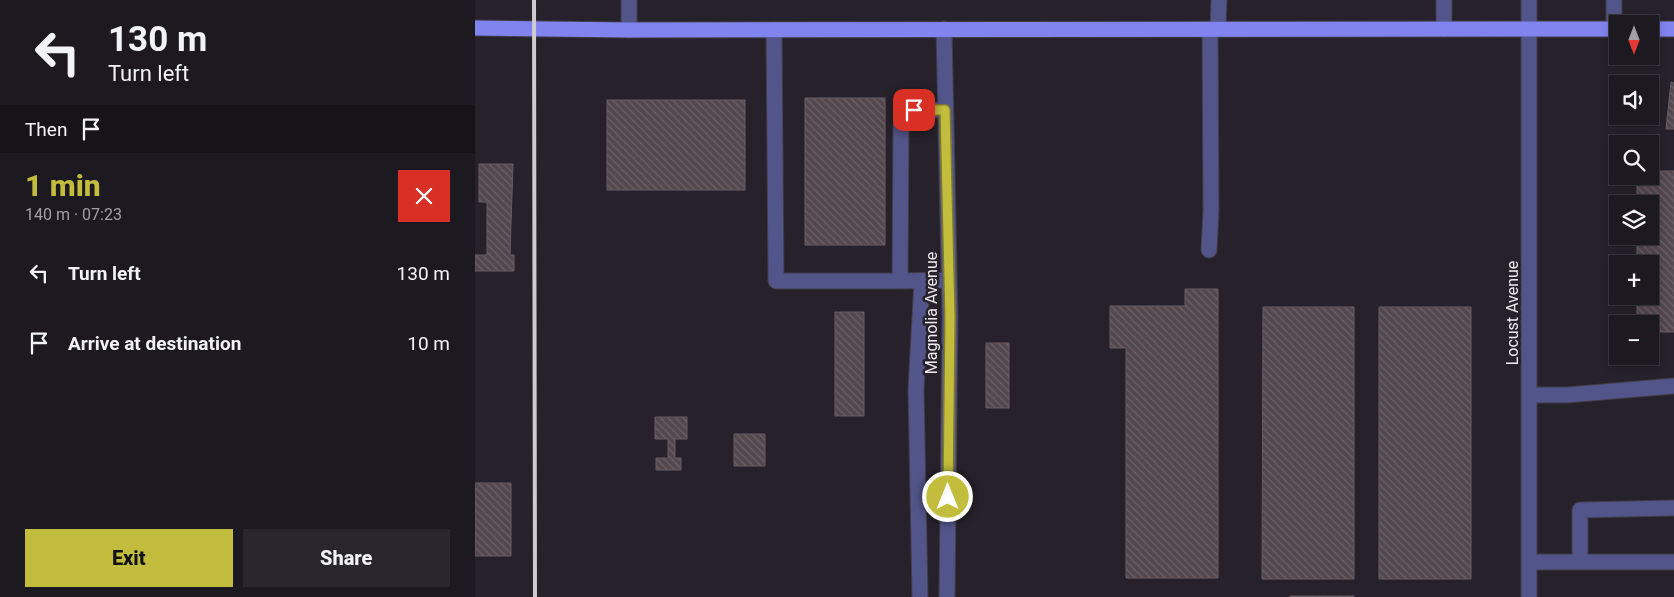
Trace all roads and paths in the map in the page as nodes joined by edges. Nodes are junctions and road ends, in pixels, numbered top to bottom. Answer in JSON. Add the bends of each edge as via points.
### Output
{"nodes":[{"id":1,"x":629,"y":0,"type":"edge"},
{"id":2,"x":1219,"y":0,"type":"edge"},
{"id":3,"x":1444,"y":0,"type":"edge"},
{"id":4,"x":1529,"y":0,"type":"edge"},
{"id":5,"x":1614,"y":0,"type":"edge"},
{"id":6,"x":1615,"y":15,"type":"edge"},
{"id":7,"x":475,"y":28,"type":"edge"},
{"id":8,"x":1214,"y":28,"type":"junction"},
{"id":9,"x":1444,"y":28,"type":"junction"},
{"id":10,"x":1529,"y":28,"type":"junction"},
{"id":11,"x":944,"y":29,"type":"junction"},
{"id":12,"x":1609,"y":29,"type":"edge"},
{"id":13,"x":1659,"y":29,"type":"edge"},
{"id":14,"x":1674,"y":29,"type":"edge"},
{"id":15,"x":629,"y":30,"type":"junction"},
{"id":16,"x":774,"y":30,"type":"junction"},
{"id":17,"x":945,"y":110,"type":"junction"},
{"id":18,"x":1209,"y":250,"type":"dead end"},
{"id":19,"x":949,"y":280,"type":"junction"},
{"id":20,"x":922,"y":281,"type":"junction"},
{"id":21,"x":900,"y":282,"type":"junction"},
{"id":22,"x":1674,"y":386,"type":"edge"},
{"id":23,"x":1530,"y":395,"type":"junction"},
{"id":24,"x":1674,"y":508,"type":"edge"},
{"id":25,"x":1529,"y":562,"type":"junction"},
{"id":26,"x":1580,"y":562,"type":"junction"},
{"id":27,"x":1674,"y":562,"type":"edge"},
{"id":28,"x":920,"y":597,"type":"edge"},
{"id":29,"x":947,"y":597,"type":"edge"},
{"id":30,"x":1529,"y":597,"type":"edge"}],
"edges":[{"from":1,"to":15,"type":"street"},
{"from":2,"to":8,"type":"street"},
{"from":3,"to":9,"type":"street"},
{"from":4,"to":10,"type":"street","name":"Locust Avenue"},
{"from":5,"to":6,"type":"street"},
{"from":7,"to":15,"type":"main road"},
{"from":8,"to":9,"type":"main road"},
{"from":8,"to":11,"type":"main road"},
{"from":8,"to":18,"type":"street"},
{"from":9,"to":10,"type":"main road"},
{"from":10,"to":12,"type":"main road"},
{"from":10,"to":23,"type":"street","name":"Locust Avenue"},
{"from":11,"to":16,"type":"main road"},
{"from":11,"to":17,"type":"street","name":"Magnolia Avenue"},
{"from":13,"to":14,"type":"main road"},
{"from":15,"to":16,"type":"main road"},
{"from":16,"to":21,"type":"street","via":[[775,282]]},
{"from":17,"to":19,"type":"street","name":"Magnolia Avenue"},
{"from":17,"to":21,"type":"street","via":[[914,110],[901,124]]},
{"from":19,"to":20,"type":"street"},
{"from":19,"to":29,"type":"street","name":"Magnolia Avenue"},
{"from":20,"to":21,"type":"street"},
{"from":20,"to":28,"type":"street","via":[[916,390]]},
{"from":22,"to":23,"type":"street"},
{"from":23,"to":25,"type":"street","name":"Locust Avenue"},
{"from":24,"to":26,"type":"street","via":[[1580,510]]},
{"from":25,"to":26,"type":"street"},
{"from":25,"to":30,"type":"street","name":"Locust Avenue"},
{"from":26,"to":27,"type":"street"}]}
